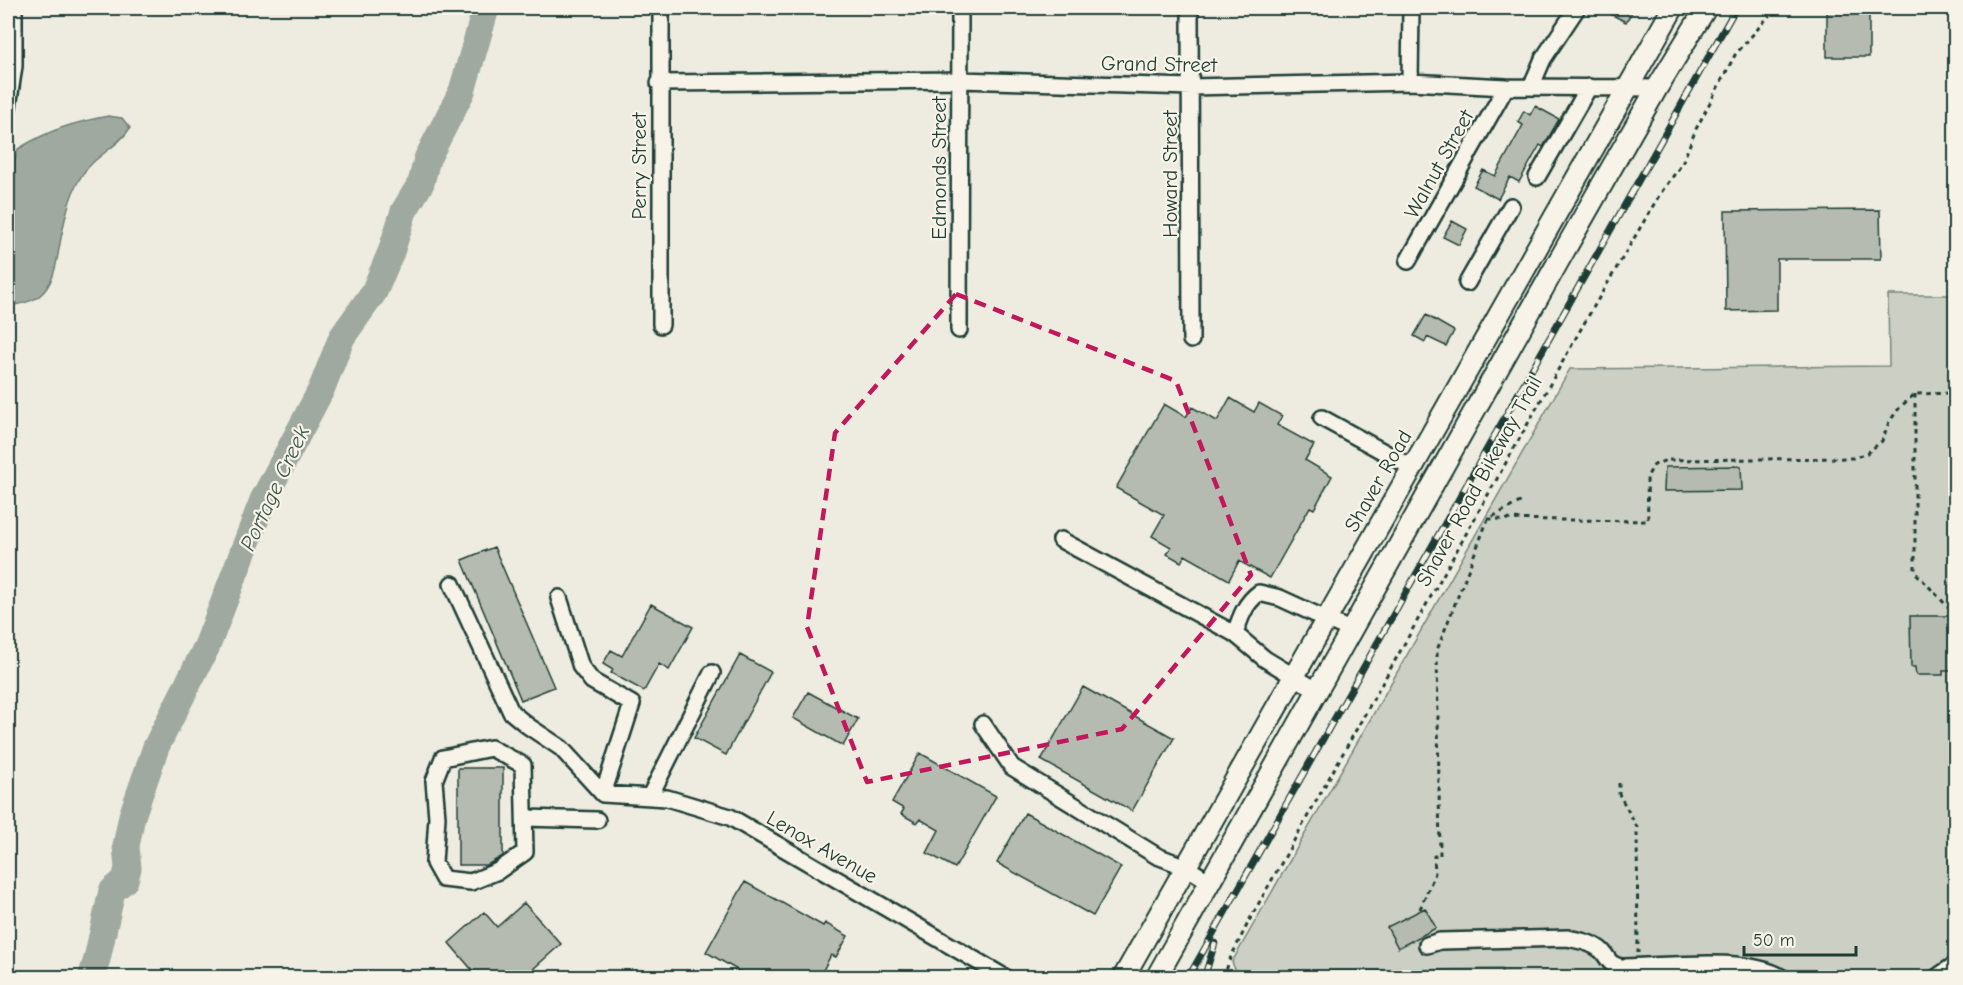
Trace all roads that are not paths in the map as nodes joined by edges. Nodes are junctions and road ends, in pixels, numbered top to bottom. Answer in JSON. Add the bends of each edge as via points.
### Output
{"nodes":[{"id":1,"x":14,"y":8,"type":"edge"},
{"id":2,"x":661,"y":8,"type":"edge"},
{"id":3,"x":960,"y":8,"type":"edge"},
{"id":4,"x":1190,"y":8,"type":"edge"},
{"id":5,"x":1411,"y":8,"type":"edge"},
{"id":6,"x":1577,"y":8,"type":"edge"},
{"id":7,"x":1673,"y":8,"type":"edge"},
{"id":8,"x":1706,"y":8,"type":"edge"},
{"id":9,"x":11,"y":57,"type":"edge"},
{"id":10,"x":960,"y":80,"type":"junction"},
{"id":11,"x":1410,"y":82,"type":"junction"},
{"id":12,"x":660,"y":83,"type":"junction"},
{"id":13,"x":1191,"y":87,"type":"junction"},
{"id":14,"x":1506,"y":87,"type":"junction"},
{"id":15,"x":1531,"y":87,"type":"junction"},
{"id":16,"x":1589,"y":87,"type":"junction"},
{"id":17,"x":1629,"y":87,"type":"junction"},
{"id":18,"x":1657,"y":88,"type":"junction"},
{"id":19,"x":8,"y":107,"type":"edge"},
{"id":20,"x":1537,"y":177,"type":"dead end"},
{"id":21,"x":1512,"y":206,"type":"dead end"},
{"id":22,"x":1408,"y":261,"type":"dead end"},
{"id":23,"x":1467,"y":283,"type":"dead end"},
{"id":24,"x":661,"y":325,"type":"dead end"},
{"id":25,"x":959,"y":330,"type":"dead end"},
{"id":26,"x":1191,"y":340,"type":"dead end"},
{"id":27,"x":1322,"y":418,"type":"dead end"},
{"id":28,"x":1413,"y":468,"type":"junction"},
{"id":29,"x":1061,"y":540,"type":"dead end"},
{"id":30,"x":452,"y":584,"type":"dead end"},
{"id":31,"x":559,"y":598,"type":"dead end"},
{"id":32,"x":1326,"y":619,"type":"junction"},
{"id":33,"x":1352,"y":631,"type":"junction"},
{"id":34,"x":1235,"y":634,"type":"junction"},
{"id":35,"x":712,"y":673,"type":"dead end"},
{"id":36,"x":1293,"y":676,"type":"junction"},
{"id":37,"x":1318,"y":691,"type":"junction"},
{"id":38,"x":983,"y":724,"type":"dead end"},
{"id":39,"x":603,"y":794,"type":"junction"},
{"id":40,"x":650,"y":796,"type":"junction"},
{"id":41,"x":525,"y":818,"type":"junction"},
{"id":42,"x":597,"y":820,"type":"dead end"},
{"id":43,"x":1186,"y":867,"type":"junction"},
{"id":44,"x":1210,"y":882,"type":"junction"},
{"id":45,"x":1427,"y":945,"type":"dead end"},
{"id":46,"x":1956,"y":964,"type":"edge"},
{"id":47,"x":1006,"y":978,"type":"edge"},
{"id":48,"x":1123,"y":978,"type":"edge"},
{"id":49,"x":1156,"y":978,"type":"edge"},
{"id":50,"x":1783,"y":978,"type":"edge"},
{"id":51,"x":1936,"y":978,"type":"edge"}],
"edges":[{"from":1,"to":9,"type":"street"},
{"from":2,"to":12,"type":"street","name":"Perry Street"},
{"from":3,"to":10,"type":"street","name":"Edmonds Street"},
{"from":4,"to":13,"type":"street","name":"Howard Street"},
{"from":5,"to":11,"type":"street"},
{"from":6,"to":15,"type":"street","via":[[1543,59]]},
{"from":7,"to":17,"type":"main road","name":"Shaver Road"},
{"from":8,"to":18,"type":"main road"},
{"from":9,"to":19,"type":"street"},
{"from":10,"to":12,"type":"street","name":"Grand Street"},
{"from":10,"to":13,"type":"street","name":"Grand Street"},
{"from":10,"to":25,"type":"street","name":"Edmonds Street"},
{"from":11,"to":13,"type":"street","name":"Grand Street"},
{"from":11,"to":14,"type":"street","name":"Grand Street"},
{"from":12,"to":24,"type":"street","name":"Perry Street"},
{"from":13,"to":26,"type":"street","name":"Howard Street"},
{"from":14,"to":15,"type":"street","name":"Grand Street"},
{"from":14,"to":22,"type":"street","name":"Walnut Street"},
{"from":15,"to":16,"type":"street","name":"Grand Street"},
{"from":16,"to":17,"type":"street","name":"Grand Street"},
{"from":16,"to":20,"type":"street"},
{"from":17,"to":18,"type":"street","name":"Grand Street"},
{"from":17,"to":28,"type":"main road","name":"Shaver Road"},
{"from":18,"to":33,"type":"main road"},
{"from":21,"to":23,"type":"street"},
{"from":27,"to":28,"type":"street"},
{"from":28,"to":32,"type":"main road","name":"Shaver Road"},
{"from":29,"to":34,"type":"street"},
{"from":30,"to":39,"type":"street","via":[[511,712],[561,748]]},
{"from":31,"to":39,"type":"street","via":[[581,667],[592,681],[632,704]]},
{"from":32,"to":33,"type":"street"},
{"from":32,"to":34,"type":"street","via":[[1259,593],[1240,617]]},
{"from":32,"to":36,"type":"main road","name":"Shaver Road"},
{"from":33,"to":37,"type":"main road"},
{"from":34,"to":36,"type":"street"},
{"from":35,"to":40,"type":"street"},
{"from":36,"to":37,"type":"street"},
{"from":36,"to":43,"type":"main road","name":"Shaver Road"},
{"from":37,"to":44,"type":"main road"},
{"from":38,"to":43,"type":"street","via":[[1012,767],[1157,856]]},
{"from":39,"to":40,"type":"street","name":"Lenox Avenue"},
{"from":40,"to":47,"type":"street","name":"Lenox Avenue","via":[[730,817]]},
{"from":41,"to":41,"type":"street","via":[[523,765],[491,748],[443,758],[434,781],[434,863],[443,879],[471,882],[498,872],[525,852]]},
{"from":41,"to":42,"type":"street"},
{"from":43,"to":44,"type":"street"},
{"from":43,"to":48,"type":"main road","name":"Shaver Road"},
{"from":44,"to":49,"type":"main road"},
{"from":45,"to":50,"type":"street","via":[[1440,941],[1568,938],[1588,942],[1610,964],[1621,967],[1748,966],[1770,970]]},
{"from":46,"to":51,"type":"street"}]}
